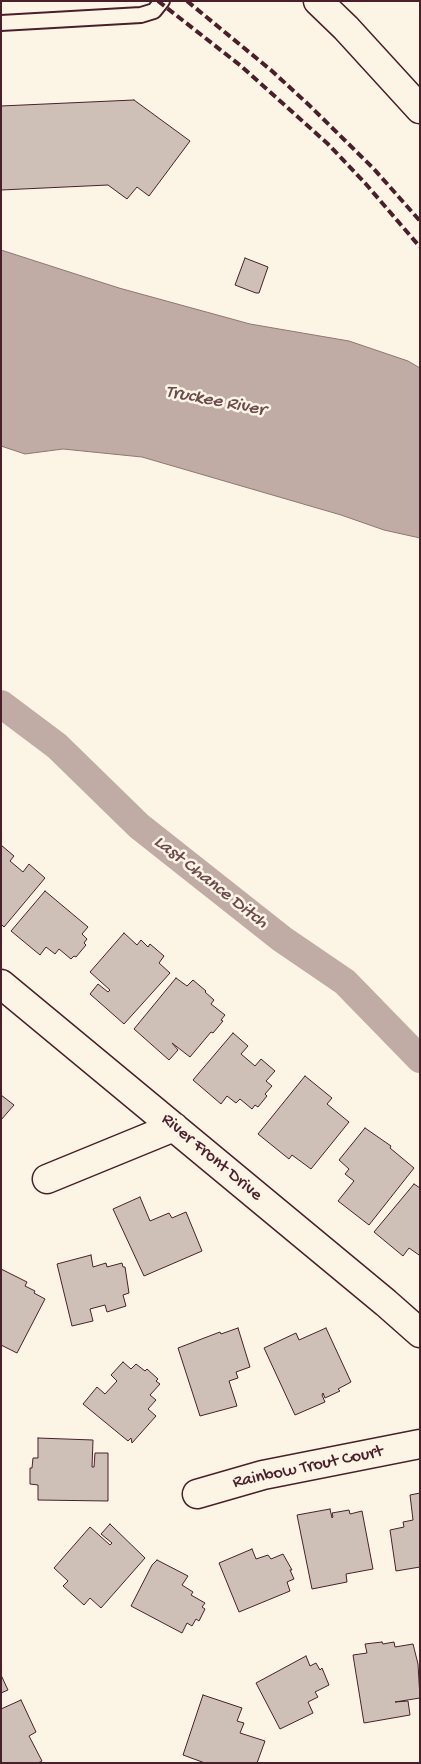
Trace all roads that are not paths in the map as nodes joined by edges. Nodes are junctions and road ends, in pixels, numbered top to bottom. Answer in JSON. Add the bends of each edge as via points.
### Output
{"nodes":[{"id":1,"x":162,"y":1,"type":"edge"},
{"id":2,"x":318,"y":1,"type":"edge"},
{"id":3,"x":1,"y":23,"type":"edge"},
{"id":4,"x":420,"y":109,"type":"edge"},
{"id":5,"x":1,"y":984,"type":"edge"},
{"id":6,"x":174,"y":1127,"type":"junction"},
{"id":7,"x":47,"y":1179,"type":"dead end"},
{"id":8,"x":420,"y":1334,"type":"edge"},
{"id":9,"x":420,"y":1444,"type":"edge"},
{"id":10,"x":197,"y":1494,"type":"dead end"}],
"edges":[{"from":1,"to":3,"type":"lane","via":[[154,11],[141,15]]},
{"from":2,"to":4,"type":"street"},
{"from":5,"to":6,"type":"street","name":"River Front Drive"},
{"from":6,"to":7,"type":"street"},
{"from":6,"to":8,"type":"street","name":"River Front Drive"},
{"from":9,"to":10,"type":"street","name":"Rainbow Trout Court","via":[[263,1475]]}]}
